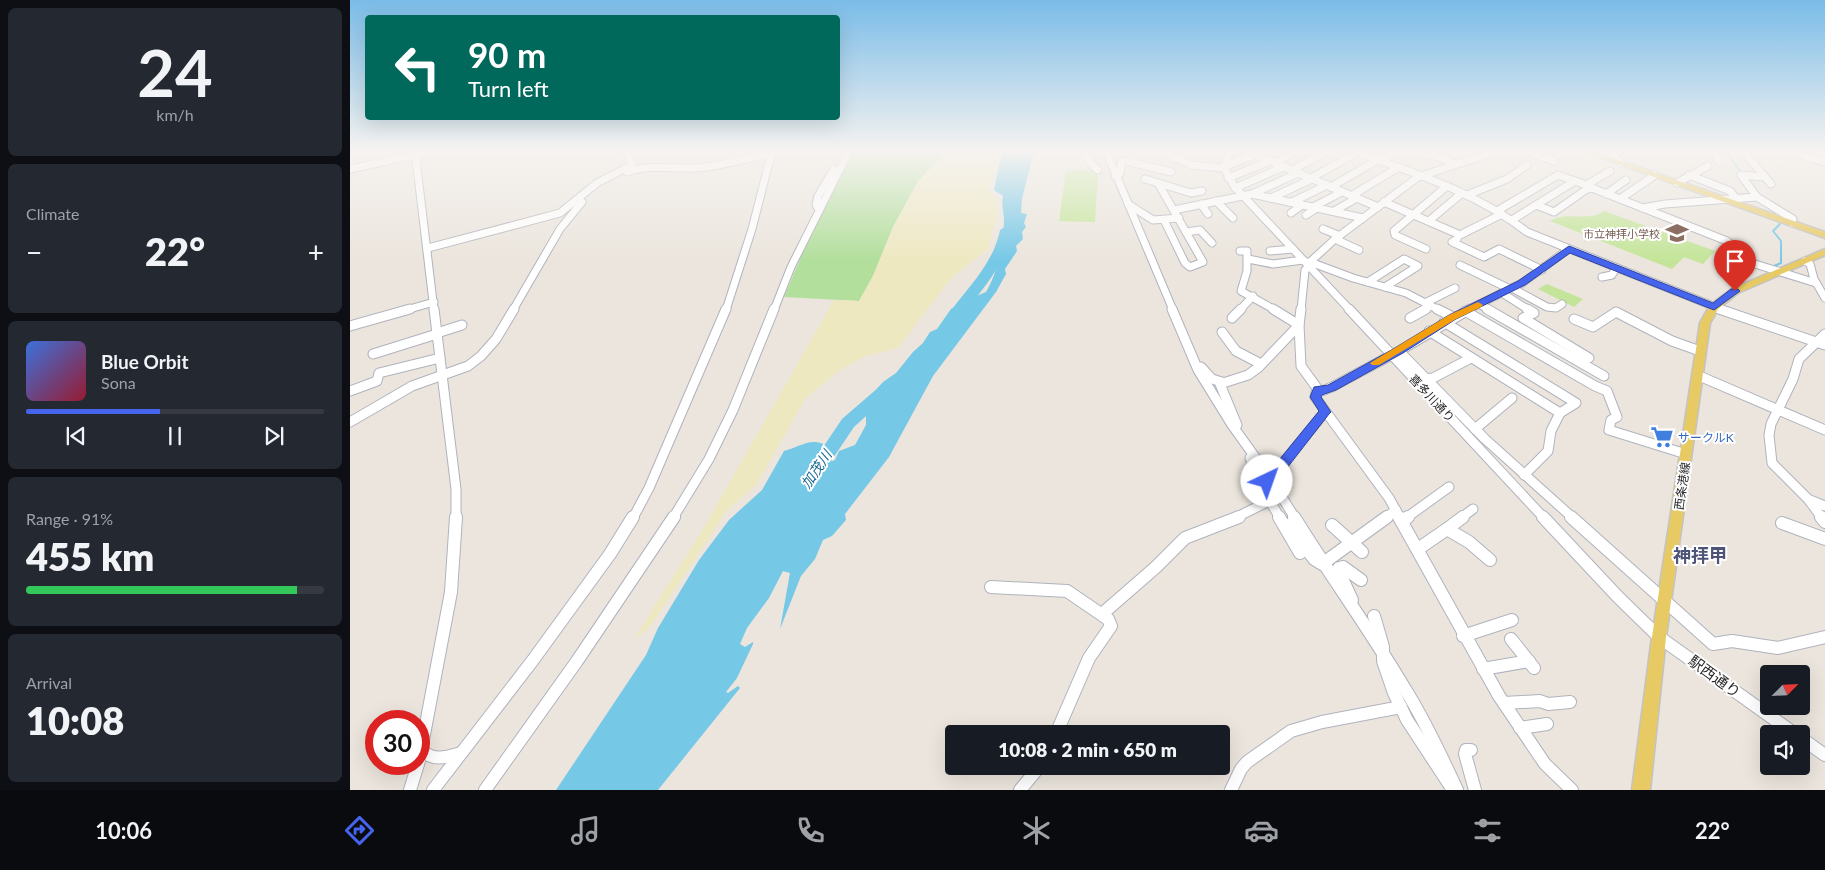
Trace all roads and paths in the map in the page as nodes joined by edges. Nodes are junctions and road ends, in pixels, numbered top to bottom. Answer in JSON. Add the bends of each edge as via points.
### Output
{"nodes":[{"id":1,"x":420,"y":188,"type":"edge"},
{"id":2,"x":591,"y":188,"type":"edge"},
{"id":3,"x":603,"y":188,"type":"edge"},
{"id":4,"x":761,"y":188,"type":"edge"},
{"id":5,"x":823,"y":188,"type":"edge"},
{"id":6,"x":830,"y":188,"type":"edge"},
{"id":7,"x":1121,"y":188,"type":"edge"},
{"id":8,"x":1161,"y":188,"type":"edge"},
{"id":9,"x":1175,"y":188,"type":"edge"},
{"id":10,"x":1236,"y":188,"type":"edge"},
{"id":11,"x":1263,"y":188,"type":"edge"},
{"id":12,"x":1291,"y":188,"type":"edge"},
{"id":13,"x":1325,"y":188,"type":"edge"},
{"id":14,"x":1333,"y":188,"type":"edge"},
{"id":15,"x":1367,"y":188,"type":"edge"},
{"id":16,"x":1403,"y":188,"type":"edge"},
{"id":17,"x":1445,"y":188,"type":"edge"},
{"id":18,"x":1451,"y":188,"type":"edge"},
{"id":19,"x":1482,"y":188,"type":"edge"},
{"id":20,"x":1537,"y":188,"type":"edge"},
{"id":21,"x":1564,"y":188,"type":"edge"},
{"id":22,"x":1589,"y":188,"type":"edge"},
{"id":23,"x":1593,"y":188,"type":"edge"},
{"id":24,"x":1615,"y":188,"type":"edge"},
{"id":25,"x":1636,"y":188,"type":"edge"},
{"id":26,"x":1691,"y":188,"type":"edge"},
{"id":27,"x":1722,"y":188,"type":"edge"},
{"id":28,"x":1750,"y":188,"type":"edge"},
{"id":29,"x":1200,"y":189,"type":"joint"},
{"id":30,"x":1342,"y":192,"type":"junction"},
{"id":31,"x":1465,"y":194,"type":"junction"},
{"id":32,"x":1606,"y":194,"type":"junction"},
{"id":33,"x":1248,"y":195,"type":"junction"},
{"id":34,"x":1354,"y":197,"type":"junction"},
{"id":35,"x":1757,"y":197,"type":"junction"},
{"id":36,"x":1271,"y":198,"type":"junction"},
{"id":37,"x":1736,"y":198,"type":"junction"},
{"id":38,"x":1620,"y":199,"type":"junction"},
{"id":39,"x":1726,"y":200,"type":"junction"},
{"id":40,"x":1215,"y":201,"type":"junction"},
{"id":41,"x":582,"y":202,"type":"junction"},
{"id":42,"x":1292,"y":202,"type":"junction"},
{"id":43,"x":1384,"y":202,"type":"junction"},
{"id":44,"x":1128,"y":204,"type":"junction"},
{"id":45,"x":1201,"y":204,"type":"junction"},
{"id":46,"x":1302,"y":205,"type":"junction"},
{"id":47,"x":1536,"y":205,"type":"junction"},
{"id":48,"x":1378,"y":207,"type":"junction"},
{"id":49,"x":1316,"y":208,"type":"junction"},
{"id":50,"x":1642,"y":208,"type":"junction"},
{"id":51,"x":819,"y":210,"type":"junction"},
{"id":52,"x":1174,"y":210,"type":"junction"},
{"id":53,"x":1334,"y":212,"type":"junction"},
{"id":54,"x":560,"y":213,"type":"junction"},
{"id":55,"x":1291,"y":213,"type":"dead end"},
{"id":56,"x":1413,"y":213,"type":"junction"},
{"id":57,"x":1500,"y":213,"type":"junction"},
{"id":58,"x":1208,"y":214,"type":"dead end"},
{"id":59,"x":1306,"y":215,"type":"dead end"},
{"id":60,"x":1178,"y":218,"type":"junction"},
{"id":61,"x":1233,"y":218,"type":"dead end"},
{"id":62,"x":1363,"y":218,"type":"junction"},
{"id":63,"x":1164,"y":220,"type":"junction"},
{"id":64,"x":1430,"y":220,"type":"junction"},
{"id":65,"x":1512,"y":220,"type":"junction"},
{"id":66,"x":1792,"y":223,"type":"junction"},
{"id":67,"x":1323,"y":229,"type":"dead end"},
{"id":68,"x":1186,"y":232,"type":"junction"},
{"id":69,"x":1825,"y":235,"type":"edge"},
{"id":70,"x":1337,"y":238,"type":"junction"},
{"id":71,"x":1458,"y":239,"type":"dead end"},
{"id":72,"x":1212,"y":243,"type":"dead end"},
{"id":73,"x":428,"y":248,"type":"junction"},
{"id":74,"x":1293,"y":249,"type":"junction"},
{"id":75,"x":1426,"y":249,"type":"dead end"},
{"id":76,"x":1569,"y":249,"type":"junction"},
{"id":77,"x":1359,"y":250,"type":"dead end"},
{"id":78,"x":1240,"y":251,"type":"dead end"},
{"id":79,"x":1270,"y":251,"type":"dead end"},
{"id":80,"x":1825,"y":252,"type":"edge"},
{"id":81,"x":1248,"y":258,"type":"junction"},
{"id":82,"x":1805,"y":261,"type":"junction"},
{"id":83,"x":1307,"y":263,"type":"junction"},
{"id":84,"x":1460,"y":265,"type":"dead end"},
{"id":85,"x":1616,"y":268,"type":"junction"},
{"id":86,"x":1542,"y":270,"type":"junction"},
{"id":87,"x":1778,"y":272,"type":"junction"},
{"id":88,"x":1602,"y":277,"type":"dead end"},
{"id":89,"x":1368,"y":282,"type":"junction"},
{"id":90,"x":1816,"y":283,"type":"junction"},
{"id":91,"x":1385,"y":286,"type":"junction"},
{"id":92,"x":1455,"y":288,"type":"dead end"},
{"id":93,"x":1508,"y":290,"type":"junction"},
{"id":94,"x":1253,"y":296,"type":"junction"},
{"id":95,"x":1825,"y":298,"type":"edge"},
{"id":96,"x":434,"y":302,"type":"junction"},
{"id":97,"x":1428,"y":304,"type":"junction"},
{"id":98,"x":1480,"y":304,"type":"junction"},
{"id":99,"x":1562,"y":304,"type":"dead end"},
{"id":100,"x":1714,"y":307,"type":"junction"},
{"id":101,"x":1465,"y":311,"type":"junction"},
{"id":102,"x":1453,"y":317,"type":"junction"},
{"id":103,"x":1232,"y":318,"type":"dead end"},
{"id":104,"x":1410,"y":318,"type":"dead end"},
{"id":105,"x":1574,"y":319,"type":"dead end"},
{"id":106,"x":1444,"y":322,"type":"junction"},
{"id":107,"x":462,"y":325,"type":"dead end"},
{"id":108,"x":1299,"y":325,"type":"junction"},
{"id":109,"x":350,"y":326,"type":"edge"},
{"id":110,"x":1222,"y":332,"type":"dead end"},
{"id":111,"x":1429,"y":332,"type":"junction"},
{"id":112,"x":437,"y":333,"type":"junction"},
{"id":113,"x":1825,"y":334,"type":"edge"},
{"id":114,"x":1820,"y":343,"type":"edge"},
{"id":115,"x":1700,"y":351,"type":"junction"},
{"id":116,"x":1395,"y":352,"type":"junction"},
{"id":117,"x":373,"y":354,"type":"dead end"},
{"id":118,"x":440,"y":358,"type":"junction"},
{"id":119,"x":1471,"y":358,"type":"junction"},
{"id":120,"x":1590,"y":358,"type":"dead end"},
{"id":121,"x":1194,"y":360,"type":"junction"},
{"id":122,"x":1261,"y":364,"type":"junction"},
{"id":123,"x":442,"y":374,"type":"junction"},
{"id":124,"x":1697,"y":375,"type":"junction"},
{"id":125,"x":1604,"y":376,"type":"dead end"},
{"id":126,"x":1421,"y":380,"type":"junction"},
{"id":127,"x":1222,"y":382,"type":"junction"},
{"id":128,"x":1318,"y":390,"type":"junction"},
{"id":129,"x":350,"y":391,"type":"edge"},
{"id":130,"x":1512,"y":398,"type":"dead end"},
{"id":131,"x":1778,"y":410,"type":"junction"},
{"id":132,"x":1325,"y":412,"type":"junction"},
{"id":133,"x":1560,"y":413,"type":"junction"},
{"id":134,"x":350,"y":422,"type":"edge"},
{"id":135,"x":1475,"y":429,"type":"junction"},
{"id":136,"x":1825,"y":430,"type":"edge"},
{"id":137,"x":1242,"y":440,"type":"junction"},
{"id":138,"x":1686,"y":454,"type":"junction"},
{"id":139,"x":1524,"y":475,"type":"junction"},
{"id":140,"x":1270,"y":478,"type":"junction"},
{"id":141,"x":1450,"y":487,"type":"dead end"},
{"id":142,"x":1808,"y":499,"type":"junction"},
{"id":143,"x":1269,"y":501,"type":"junction"},
{"id":144,"x":1825,"y":506,"type":"edge"},
{"id":145,"x":1396,"y":510,"type":"junction"},
{"id":146,"x":1474,"y":510,"type":"dead end"},
{"id":147,"x":1402,"y":521,"type":"junction"},
{"id":148,"x":1825,"y":522,"type":"edge"},
{"id":149,"x":1782,"y":523,"type":"dead end"},
{"id":150,"x":1332,"y":525,"type":"dead end"},
{"id":151,"x":1447,"y":529,"type":"junction"},
{"id":152,"x":1825,"y":539,"type":"edge"},
{"id":153,"x":1351,"y":543,"type":"junction"},
{"id":154,"x":1418,"y":549,"type":"junction"},
{"id":155,"x":1362,"y":552,"type":"dead end"},
{"id":156,"x":1300,"y":553,"type":"dead end"},
{"id":157,"x":1490,"y":560,"type":"dead end"},
{"id":158,"x":1322,"y":564,"type":"junction"},
{"id":159,"x":1361,"y":580,"type":"dead end"},
{"id":160,"x":991,"y":587,"type":"dead end"},
{"id":161,"x":1665,"y":602,"type":"junction"},
{"id":162,"x":1351,"y":608,"type":"junction"},
{"id":163,"x":1102,"y":614,"type":"junction"},
{"id":164,"x":1374,"y":616,"type":"dead end"},
{"id":165,"x":1512,"y":620,"type":"dead end"},
{"id":166,"x":1464,"y":636,"type":"junction"},
{"id":167,"x":1659,"y":636,"type":"junction"},
{"id":168,"x":1825,"y":637,"type":"edge"},
{"id":169,"x":1511,"y":640,"type":"dead end"},
{"id":170,"x":1383,"y":653,"type":"junction"},
{"id":171,"x":1483,"y":669,"type":"junction"},
{"id":172,"x":1570,"y":702,"type":"dead end"},
{"id":173,"x":1504,"y":704,"type":"junction"},
{"id":174,"x":1401,"y":707,"type":"junction"},
{"id":175,"x":427,"y":710,"type":"edge"},
{"id":176,"x":1547,"y":724,"type":"dead end"},
{"id":177,"x":1060,"y":725,"type":"edge"},
{"id":178,"x":1783,"y":725,"type":"edge"},
{"id":179,"x":1520,"y":728,"type":"junction"},
{"id":180,"x":1810,"y":744,"type":"edge"},
{"id":181,"x":1471,"y":750,"type":"dead end"},
{"id":182,"x":461,"y":752,"type":"junction"},
{"id":183,"x":1825,"y":755,"type":"edge"},
{"id":184,"x":430,"y":758,"type":"edge"},
{"id":185,"x":415,"y":775,"type":"edge"},
{"id":186,"x":1032,"y":775,"type":"edge"},
{"id":187,"x":410,"y":790,"type":"edge"},
{"id":188,"x":433,"y":790,"type":"edge"},
{"id":189,"x":484,"y":790,"type":"edge"},
{"id":190,"x":1020,"y":790,"type":"edge"},
{"id":191,"x":1231,"y":790,"type":"edge"},
{"id":192,"x":1455,"y":790,"type":"edge"},
{"id":193,"x":1475,"y":790,"type":"edge"},
{"id":194,"x":1572,"y":790,"type":"edge"},
{"id":195,"x":1641,"y":790,"type":"edge"}],
"edges":[{"from":1,"to":73,"type":"street"},
{"from":2,"to":54,"type":"street"},
{"from":3,"to":41,"type":"street"},
{"from":4,"to":182,"type":"street","via":[[752,229],[731,295],[649,488],[610,554]]},
{"from":5,"to":51,"type":"street","via":[[816,205]]},
{"from":6,"to":51,"type":"street"},
{"from":7,"to":44,"type":"street"},
{"from":8,"to":52,"type":"street"},
{"from":9,"to":29,"type":"street","via":[[1192,193]]},
{"from":10,"to":33,"type":"street"},
{"from":11,"to":33,"type":"street"},
{"from":12,"to":36,"type":"street"},
{"from":13,"to":42,"type":"street"},
{"from":14,"to":30,"type":"street"},
{"from":15,"to":34,"type":"street"},
{"from":16,"to":43,"type":"street"},
{"from":17,"to":56,"type":"street"},
{"from":18,"to":31,"type":"street"},
{"from":19,"to":31,"type":"street"},
{"from":20,"to":57,"type":"street"},
{"from":21,"to":47,"type":"street"},
{"from":22,"to":47,"type":"street","via":[[1554,212]]},
{"from":23,"to":32,"type":"street"},
{"from":24,"to":32,"type":"street"},
{"from":25,"to":38,"type":"street"},
{"from":26,"to":39,"type":"main road"},
{"from":27,"to":37,"type":"street"},
{"from":28,"to":35,"type":"street"},
{"from":29,"to":40,"type":"street"},
{"from":30,"to":34,"type":"street"},
{"from":30,"to":49,"type":"street"},
{"from":31,"to":57,"type":"street"},
{"from":31,"to":64,"type":"street"},
{"from":32,"to":38,"type":"street"},
{"from":33,"to":36,"type":"street"},
{"from":33,"to":40,"type":"street"},
{"from":33,"to":74,"type":"street"},
{"from":34,"to":48,"type":"street"},
{"from":34,"to":53,"type":"street"},
{"from":35,"to":37,"type":"street"},
{"from":35,"to":66,"type":"street","via":[[1793,219]]},
{"from":36,"to":42,"type":"street"},
{"from":37,"to":39,"type":"street"},
{"from":38,"to":50,"type":"street"},
{"from":39,"to":50,"type":"street"},
{"from":39,"to":66,"type":"main road"},
{"from":40,"to":45,"type":"street"},
{"from":40,"to":61,"type":"street"},
{"from":41,"to":54,"type":"street"},
{"from":41,"to":123,"type":"street","via":[[560,228],[496,339],[468,366]]},
{"from":42,"to":46,"type":"street"},
{"from":43,"to":48,"type":"street"},
{"from":43,"to":56,"type":"street"},
{"from":44,"to":63,"type":"street","via":[[1149,219]]},
{"from":44,"to":121,"type":"street"},
{"from":45,"to":52,"type":"street"},
{"from":45,"to":58,"type":"street"},
{"from":46,"to":49,"type":"street"},
{"from":46,"to":55,"type":"street"},
{"from":47,"to":65,"type":"street"},
{"from":48,"to":62,"type":"street"},
{"from":49,"to":53,"type":"street"},
{"from":49,"to":59,"type":"street"},
{"from":50,"to":87,"type":"street","via":[[1727,241],[1732,244],[1731,253]]},
{"from":51,"to":189,"type":"street","via":[[791,267],[734,410],[709,459],[670,523],[577,660]]},
{"from":52,"to":60,"type":"street"},
{"from":53,"to":62,"type":"street"},
{"from":54,"to":73,"type":"street"},
{"from":56,"to":64,"type":"street"},
{"from":56,"to":75,"type":"street","via":[[1393,233]]},
{"from":57,"to":64,"type":"street","via":[[1460,235]]},
{"from":57,"to":65,"type":"street"},
{"from":60,"to":63,"type":"street"},
{"from":60,"to":68,"type":"street"},
{"from":62,"to":70,"type":"street"},
{"from":63,"to":68,"type":"street","via":[[1190,267],[1203,262]]},
{"from":65,"to":76,"type":"street","via":[[1527,232]]},
{"from":66,"to":69,"type":"main road"},
{"from":67,"to":70,"type":"street"},
{"from":68,"to":72,"type":"street","via":[[1200,230]]},
{"from":70,"to":77,"type":"street"},
{"from":70,"to":83,"type":"street"},
{"from":71,"to":86,"type":"street","via":[[1452,242],[1487,258],[1498,250]]},
{"from":73,"to":96,"type":"street"},
{"from":74,"to":79,"type":"street"},
{"from":74,"to":83,"type":"street"},
{"from":76,"to":85,"type":"street"},
{"from":76,"to":86,"type":"street"},
{"from":78,"to":81,"type":"street","via":[[1247,252]]},
{"from":80,"to":82,"type":"main road","name":"西条港線"},
{"from":81,"to":83,"type":"street","via":[[1273,264]]},
{"from":81,"to":94,"type":"street","via":[[1241,291]]},
{"from":82,"to":87,"type":"main road","name":"西条港線"},
{"from":82,"to":90,"type":"street","via":[[1810,264]]},
{"from":83,"to":89,"type":"street"},
{"from":83,"to":108,"type":"street"},
{"from":83,"to":116,"type":"street"},
{"from":84,"to":93,"type":"street"},
{"from":85,"to":88,"type":"street","via":[[1612,275]]},
{"from":85,"to":100,"type":"street"},
{"from":86,"to":93,"type":"street"},
{"from":87,"to":90,"type":"street"},
{"from":87,"to":100,"type":"main road","name":"西条港線","via":[[1735,291]]},
{"from":89,"to":91,"type":"street"},
{"from":89,"to":91,"type":"street","via":[[1404,259],[1418,266]]},
{"from":90,"to":95,"type":"street"},
{"from":91,"to":97,"type":"street","via":[[1406,292]]},
{"from":92,"to":97,"type":"street"},
{"from":93,"to":98,"type":"street"},
{"from":93,"to":99,"type":"street","via":[[1547,307],[1556,308]]},
{"from":93,"to":120,"type":"street","via":[[1534,313],[1523,318]]},
{"from":94,"to":103,"type":"street"},
{"from":94,"to":108,"type":"street"},
{"from":96,"to":109,"type":"street"},
{"from":96,"to":112,"type":"street"},
{"from":97,"to":102,"type":"street"},
{"from":97,"to":104,"type":"street"},
{"from":98,"to":101,"type":"street"},
{"from":98,"to":125,"type":"street"},
{"from":100,"to":114,"type":"street"},
{"from":100,"to":115,"type":"main road","name":"西条港線","via":[[1705,323]]},
{"from":101,"to":102,"type":"street"},
{"from":101,"to":138,"type":"street","via":[[1607,391],[1617,417],[1611,420],[1610,430]]},
{"from":102,"to":106,"type":"street"},
{"from":105,"to":115,"type":"street","via":[[1593,327],[1616,312],[1672,341]]},
{"from":106,"to":111,"type":"street"},
{"from":106,"to":133,"type":"street","via":[[1576,403]]},
{"from":107,"to":112,"type":"street"},
{"from":108,"to":122,"type":"street"},
{"from":108,"to":128,"type":"street","via":[[1301,366]]},
{"from":110,"to":122,"type":"street","via":[[1236,351]]},
{"from":111,"to":116,"type":"street"},
{"from":111,"to":119,"type":"street"},
{"from":112,"to":117,"type":"street"},
{"from":112,"to":118,"type":"street"},
{"from":113,"to":114,"type":"street"},
{"from":114,"to":131,"type":"street","via":[[1799,359]]},
{"from":115,"to":124,"type":"main road","name":"西条港線"},
{"from":116,"to":126,"type":"street"},
{"from":116,"to":128,"type":"street","via":[[1332,387]]},
{"from":118,"to":123,"type":"street"},
{"from":118,"to":129,"type":"street","via":[[379,373],[377,381]]},
{"from":119,"to":126,"type":"street","via":[[1433,378]]},
{"from":119,"to":133,"type":"street"},
{"from":121,"to":127,"type":"street","via":[[1212,379]]},
{"from":121,"to":137,"type":"street"},
{"from":122,"to":127,"type":"street","via":[[1248,375]]},
{"from":123,"to":134,"type":"street","via":[[412,386]]},
{"from":123,"to":175,"type":"street","via":[[456,489],[456,536],[451,592]]},
{"from":124,"to":131,"type":"street"},
{"from":124,"to":138,"type":"main road","name":"西条港線"},
{"from":126,"to":135,"type":"street"},
{"from":126,"to":167,"type":"street","name":"喜多川通り","via":[[1618,597]]},
{"from":127,"to":137,"type":"street","via":[[1221,388]]},
{"from":128,"to":132,"type":"street","via":[[1315,397]]},
{"from":130,"to":135,"type":"street"},
{"from":131,"to":136,"type":"street"},
{"from":131,"to":142,"type":"street","via":[[1770,429],[1772,462]]},
{"from":132,"to":140,"type":"street"},
{"from":132,"to":145,"type":"street","via":[[1363,460]]},
{"from":133,"to":139,"type":"street","via":[[1553,423],[1548,451]]},
{"from":135,"to":139,"type":"street"},
{"from":137,"to":140,"type":"street"},
{"from":137,"to":143,"type":"street"},
{"from":138,"to":161,"type":"main road","name":"西条港線"},
{"from":139,"to":161,"type":"street"},
{"from":140,"to":143,"type":"street","via":[[1267,481]]},
{"from":140,"to":158,"type":"street"},
{"from":141,"to":147,"type":"street"},
{"from":142,"to":144,"type":"street"},
{"from":142,"to":148,"type":"street"},
{"from":143,"to":156,"type":"street"},
{"from":143,"to":158,"type":"street","via":[[1314,559]]},
{"from":143,"to":163,"type":"street","via":[[1185,538],[1156,568]]},
{"from":145,"to":147,"type":"street"},
{"from":145,"to":153,"type":"street"},
{"from":146,"to":151,"type":"street"},
{"from":147,"to":154,"type":"street"},
{"from":149,"to":152,"type":"street"},
{"from":150,"to":153,"type":"street"},
{"from":151,"to":154,"type":"street"},
{"from":151,"to":157,"type":"street"},
{"from":153,"to":155,"type":"street"},
{"from":153,"to":158,"type":"street"},
{"from":154,"to":166,"type":"street"},
{"from":158,"to":162,"type":"street"},
{"from":159,"to":162,"type":"street","via":[[1343,567],[1339,568],[1352,602]]},
{"from":160,"to":163,"type":"street","via":[[1067,590]]},
{"from":161,"to":167,"type":"main road","name":"西条港線"},
{"from":161,"to":168,"type":"street","via":[[1713,644],[1732,641],[1778,648]]},
{"from":162,"to":170,"type":"street"},
{"from":163,"to":177,"type":"street","via":[[1111,626],[1089,658]]},
{"from":164,"to":170,"type":"street"},
{"from":165,"to":166,"type":"street"},
{"from":166,"to":171,"type":"street"},
{"from":167,"to":178,"type":"street","name":"駅西通り"},
{"from":167,"to":195,"type":"main road","name":"西条港線"},
{"from":169,"to":171,"type":"street","via":[[1531,665]]},
{"from":170,"to":174,"type":"street","via":[[1383,661]]},
{"from":170,"to":192,"type":"street","via":[[1433,738]]},
{"from":171,"to":173,"type":"street"},
{"from":172,"to":173,"type":"street"},
{"from":173,"to":179,"type":"street"},
{"from":174,"to":191,"type":"street","via":[[1322,722],[1291,732],[1247,762]]},
{"from":174,"to":192,"type":"street","via":[[1442,776]]},
{"from":176,"to":179,"type":"street"},
{"from":179,"to":194,"type":"street","via":[[1545,764]]},
{"from":180,"to":183,"type":"street"},
{"from":181,"to":193,"type":"street","via":[[1466,750],[1465,754]]},
{"from":182,"to":184,"type":"street"},
{"from":182,"to":188,"type":"street"},
{"from":185,"to":187,"type":"street"},
{"from":186,"to":190,"type":"street"}]}
